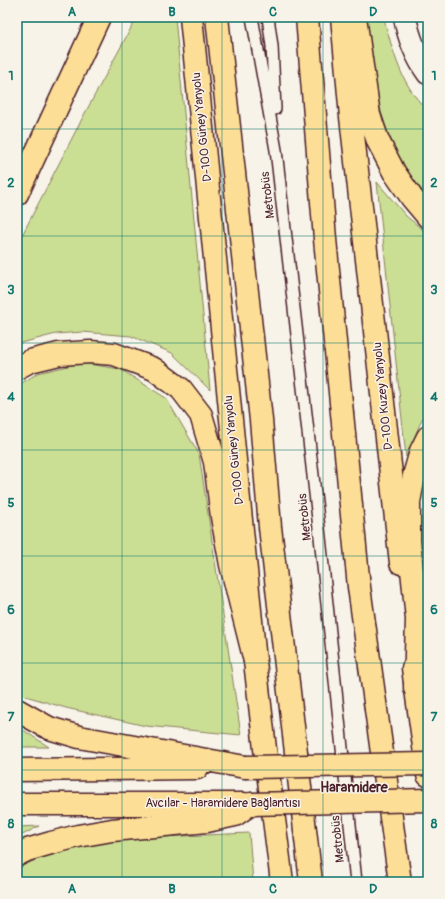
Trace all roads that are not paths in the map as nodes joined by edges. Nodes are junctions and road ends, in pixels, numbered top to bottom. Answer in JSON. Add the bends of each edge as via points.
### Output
{"nodes":[{"id":1,"x":99,"y":17,"type":"edge"},
{"id":2,"x":191,"y":17,"type":"edge"},
{"id":3,"x":217,"y":17,"type":"edge"},
{"id":4,"x":252,"y":17,"type":"edge"},
{"id":5,"x":268,"y":17,"type":"edge"},
{"id":6,"x":307,"y":17,"type":"edge"},
{"id":7,"x":342,"y":17,"type":"edge"},
{"id":8,"x":355,"y":17,"type":"edge"},
{"id":9,"x":405,"y":17,"type":"edge"},
{"id":10,"x":428,"y":73,"type":"edge"},
{"id":11,"x":67,"y":87,"type":"junction"},
{"id":12,"x":276,"y":150,"type":"junction"},
{"id":13,"x":17,"y":173,"type":"edge"},
{"id":14,"x":17,"y":194,"type":"edge"},
{"id":15,"x":428,"y":217,"type":"edge"},
{"id":16,"x":17,"y":368,"type":"edge"},
{"id":17,"x":428,"y":436,"type":"edge"},
{"id":18,"x":255,"y":661,"type":"junction"},
{"id":19,"x":415,"y":688,"type":"junction"},
{"id":20,"x":17,"y":710,"type":"edge"},
{"id":21,"x":428,"y":764,"type":"edge"},
{"id":22,"x":245,"y":767,"type":"junction"},
{"id":23,"x":17,"y":770,"type":"edge"},
{"id":24,"x":428,"y":775,"type":"edge"},
{"id":25,"x":428,"y":800,"type":"edge"},
{"id":26,"x":17,"y":804,"type":"edge"},
{"id":27,"x":251,"y":804,"type":"junction"},
{"id":28,"x":17,"y":855,"type":"edge"},
{"id":29,"x":282,"y":882,"type":"edge"},
{"id":30,"x":311,"y":882,"type":"edge"},
{"id":31,"x":356,"y":882,"type":"edge"},
{"id":32,"x":400,"y":882,"type":"edge"}],
"edges":[{"from":1,"to":11,"type":"main road"},
{"from":2,"to":18,"type":"main road","name":"D-100 Güney Yanyolu"},
{"from":3,"to":30,"type":"main road","via":[[271,534]]},
{"from":4,"to":12,"type":"lane","name":"Metrobüs"},
{"from":5,"to":12,"type":"lane","name":"Metrobüs","via":[[272,46]]},
{"from":6,"to":32,"type":"main road","via":[[326,247],[359,586]]},
{"from":7,"to":19,"type":"main road","name":"D-100 Kuzey Yanyolu"},
{"from":8,"to":15,"type":"main road","via":[[369,115],[378,141],[394,172]]},
{"from":9,"to":10,"type":"main road","via":[[414,47]]},
{"from":11,"to":13,"type":"main road"},
{"from":11,"to":14,"type":"main road"},
{"from":12,"to":31,"type":"lane","name":"Metrobüs"},
{"from":16,"to":18,"type":"main road","via":[[30,361],[59,354],[114,354],[154,369],[181,389],[201,415],[215,462],[231,565]]},
{"from":17,"to":19,"type":"main road","via":[[421,451],[409,502],[409,541],[417,619]]},
{"from":18,"to":29,"type":"main road","name":"D-100 Güney Yanyolu"},
{"from":19,"to":24,"type":"main road","name":"D-100 Kuzey Yanyolu"},
{"from":20,"to":22,"type":"main road","via":[[49,728],[79,737]]},
{"from":21,"to":22,"type":"main road","bridge":true},
{"from":22,"to":23,"type":"main road"},
{"from":25,"to":27,"type":"main road","name":"Avcılar - Haramidere Bağlantısı","bridge":true},
{"from":26,"to":27,"type":"main road","name":"Avcılar - Haramidere Bağlantısı"},
{"from":27,"to":28,"type":"main road","via":[[235,815],[78,836]]}]}
